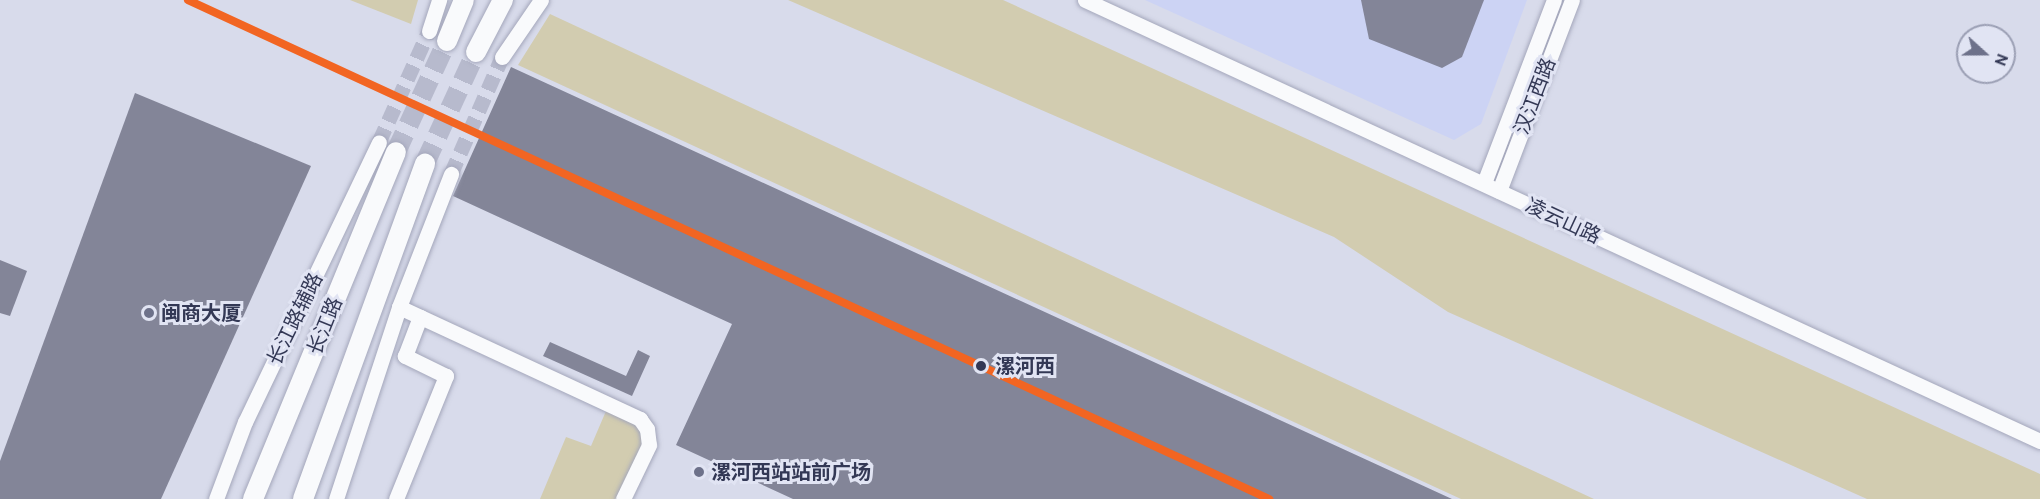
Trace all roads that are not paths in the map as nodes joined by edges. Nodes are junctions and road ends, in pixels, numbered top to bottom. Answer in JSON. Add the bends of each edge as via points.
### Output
{"nodes":[{"id":1,"x":440,"y":0,"type":"edge"},
{"id":2,"x":464,"y":0,"type":"edge"},
{"id":3,"x":503,"y":0,"type":"edge"},
{"id":4,"x":541,"y":0,"type":"edge"},
{"id":5,"x":1085,"y":0,"type":"edge"},
{"id":6,"x":1554,"y":0,"type":"edge"},
{"id":7,"x":1572,"y":0,"type":"edge"},
{"id":8,"x":429,"y":31,"type":"tunnel mouth"},
{"id":9,"x":447,"y":41,"type":"tunnel mouth"},
{"id":10,"x":476,"y":52,"type":"tunnel mouth"},
{"id":11,"x":502,"y":57,"type":"tunnel mouth"},
{"id":12,"x":379,"y":142,"type":"tunnel mouth"},
{"id":13,"x":396,"y":152,"type":"tunnel mouth"},
{"id":14,"x":425,"y":163,"type":"tunnel mouth"},
{"id":15,"x":451,"y":174,"type":"tunnel mouth"},
{"id":16,"x":1484,"y":183,"type":"junction"},
{"id":17,"x":1499,"y":191,"type":"junction"},
{"id":18,"x":399,"y":307,"type":"junction"},
{"id":19,"x":420,"y":317,"type":"junction"},
{"id":20,"x":2040,"y":441,"type":"edge"},
{"id":21,"x":216,"y":499,"type":"edge"},
{"id":22,"x":254,"y":499,"type":"edge"},
{"id":23,"x":303,"y":499,"type":"edge"},
{"id":24,"x":336,"y":499,"type":"edge"},
{"id":25,"x":396,"y":499,"type":"edge"},
{"id":26,"x":623,"y":499,"type":"edge"}],
"edges":[{"from":1,"to":8,"type":"street"},
{"from":2,"to":9,"type":"main road"},
{"from":3,"to":10,"type":"main road"},
{"from":4,"to":11,"type":"street"},
{"from":5,"to":16,"type":"street","name":"凌云山路"},
{"from":6,"to":16,"type":"street","name":"汉江西路"},
{"from":7,"to":17,"type":"street","name":"汉江西路"},
{"from":12,"to":21,"type":"street","name":"长江路辅路","via":[[245,422]]},
{"from":13,"to":22,"type":"main road","name":"长江路"},
{"from":14,"to":23,"type":"main road","name":"长江路"},
{"from":15,"to":18,"type":"street"},
{"from":16,"to":17,"type":"street","name":"凌云山路"},
{"from":17,"to":20,"type":"street","name":"凌云山路"},
{"from":18,"to":19,"type":"street"},
{"from":18,"to":24,"type":"street"},
{"from":19,"to":25,"type":"street","via":[[405,356],[446,376]]},
{"from":19,"to":26,"type":"street","via":[[640,419],[647,429],[649,445]]}]}
